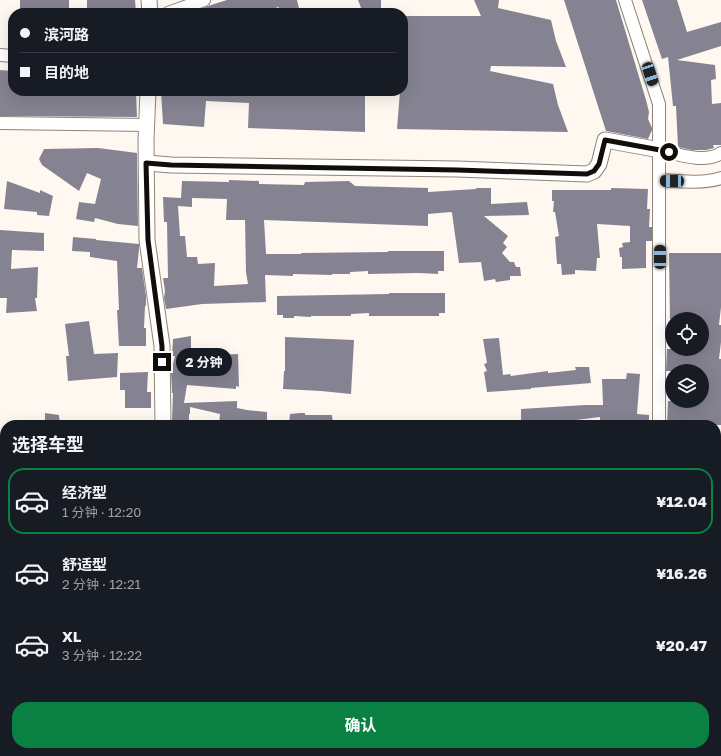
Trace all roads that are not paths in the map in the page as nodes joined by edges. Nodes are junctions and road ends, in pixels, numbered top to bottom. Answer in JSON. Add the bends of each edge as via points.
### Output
{"nodes":[{"id":1,"x":204,"y":0,"type":"edge"},
{"id":2,"x":625,"y":0,"type":"edge"},
{"id":3,"x":182,"y":8,"type":"edge"},
{"id":4,"x":148,"y":96,"type":"edge"},
{"id":5,"x":0,"y":123,"type":"edge"},
{"id":6,"x":147,"y":125,"type":"junction"},
{"id":7,"x":660,"y":150,"type":"junction"},
{"id":8,"x":721,"y":153,"type":"edge"},
{"id":9,"x":146,"y":163,"type":"junction"},
{"id":10,"x":721,"y":178,"type":"edge"},
{"id":11,"x":660,"y":180,"type":"junction"},
{"id":12,"x":163,"y":420,"type":"edge"},
{"id":13,"x":659,"y":420,"type":"edge"}],
"edges":[{"from":1,"to":3,"type":"street"},
{"from":2,"to":7,"type":"street","via":[[659,104]]},
{"from":4,"to":6,"type":"street"},
{"from":5,"to":6,"type":"street"},
{"from":6,"to":9,"type":"street"},
{"from":7,"to":8,"type":"street","via":[[687,157],[711,157]]},
{"from":7,"to":9,"type":"street","via":[[605,140],[599,164],[594,171],[587,174]]},
{"from":7,"to":11,"type":"street"},
{"from":9,"to":12,"type":"street","via":[[148,240],[162,346]]},
{"from":10,"to":11,"type":"street","via":[[697,181]]},
{"from":11,"to":13,"type":"street"}]}
